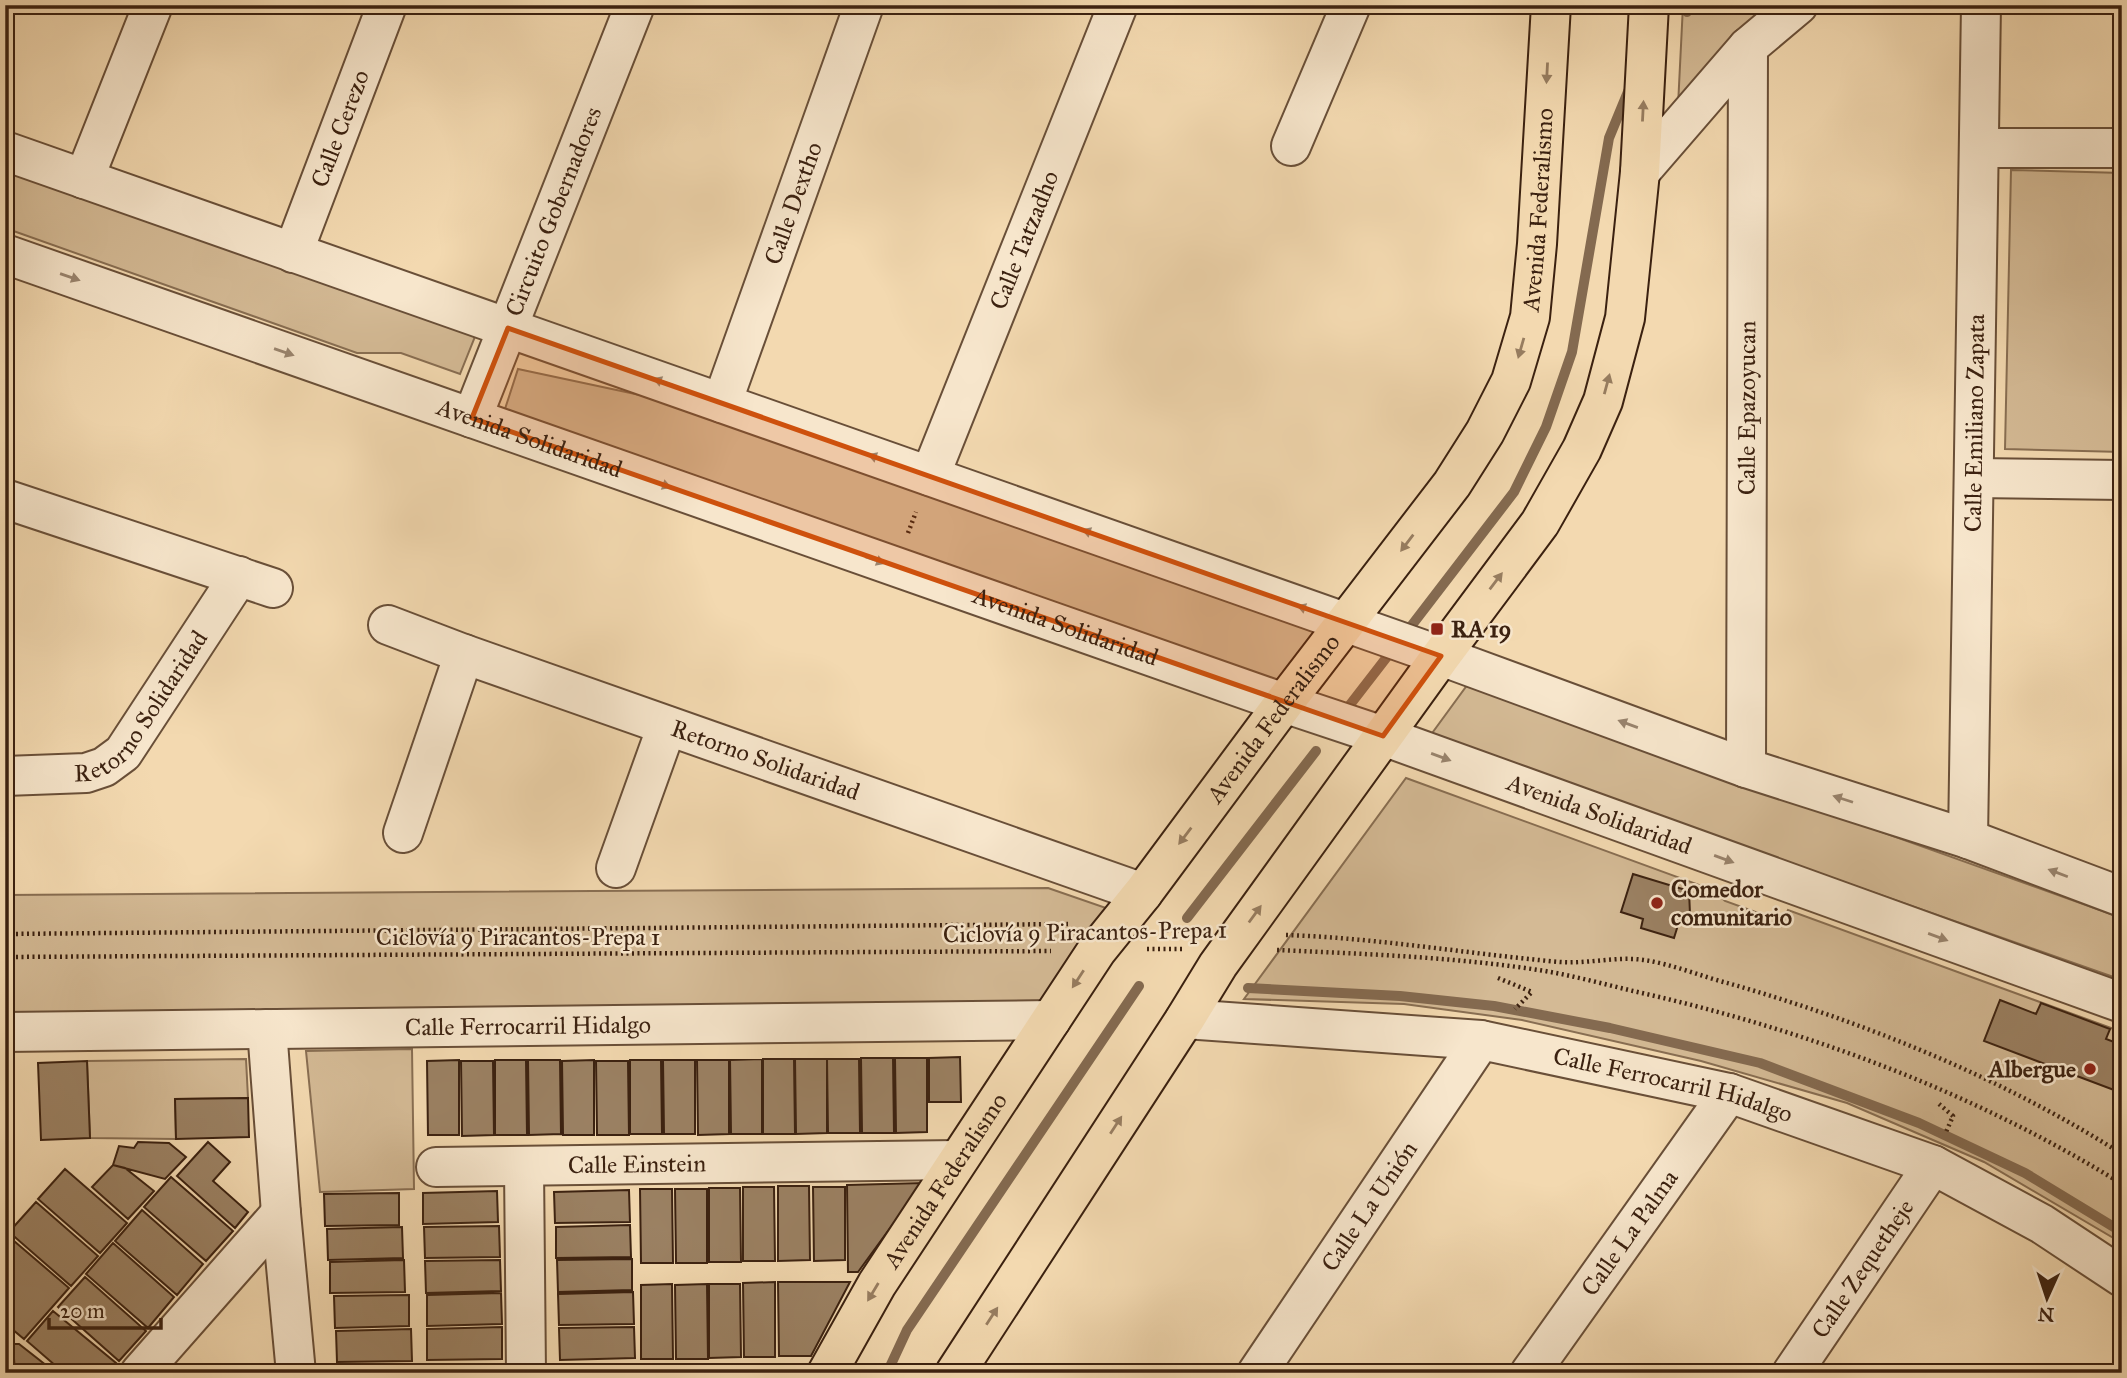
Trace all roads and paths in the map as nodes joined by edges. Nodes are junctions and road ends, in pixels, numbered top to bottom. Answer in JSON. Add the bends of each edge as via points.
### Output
{"nodes":[{"id":1,"x":153,"y":5,"type":"edge"},
{"id":2,"x":387,"y":5,"type":"edge"},
{"id":3,"x":635,"y":5,"type":"edge"},
{"id":4,"x":864,"y":5,"type":"edge"},
{"id":5,"x":1118,"y":5,"type":"edge"},
{"id":6,"x":1351,"y":5,"type":"edge"},
{"id":7,"x":1551,"y":5,"type":"edge"},
{"id":8,"x":1649,"y":5,"type":"edge"},
{"id":9,"x":1798,"y":5,"type":"edge"},
{"id":10,"x":1981,"y":5,"type":"edge"},
{"id":11,"x":1748,"y":47,"type":"junction"},
{"id":12,"x":1291,"y":146,"type":"dead end"},
{"id":13,"x":1979,"y":148,"type":"junction"},
{"id":14,"x":2122,"y":148,"type":"edge"},
{"id":15,"x":5,"y":151,"type":"edge"},
{"id":16,"x":1640,"y":172,"type":"junction"},
{"id":17,"x":84,"y":179,"type":"junction"},
{"id":18,"x":293,"y":253,"type":"junction"},
{"id":19,"x":5,"y":254,"type":"edge"},
{"id":20,"x":508,"y":328,"type":"junction"},
{"id":21,"x":722,"y":403,"type":"junction"},
{"id":22,"x":472,"y":418,"type":"junction"},
{"id":23,"x":930,"y":476,"type":"junction"},
{"id":24,"x":1974,"y":478,"type":"junction"},
{"id":25,"x":2122,"y":480,"type":"edge"},
{"id":26,"x":5,"y":499,"type":"edge"},
{"id":27,"x":895,"y":566,"type":"junction"},
{"id":28,"x":1346,"y":622,"type":"junction"},
{"id":29,"x":388,"y":625,"type":"dead end"},
{"id":30,"x":464,"y":654,"type":"junction"},
{"id":31,"x":1441,"y":656,"type":"junction"},
{"id":32,"x":1284,"y":703,"type":"junction"},
{"id":33,"x":667,"y":726,"type":"junction"},
{"id":34,"x":1383,"y":736,"type":"junction"},
{"id":35,"x":1746,"y":768,"type":"junction"},
{"id":36,"x":5,"y":776,"type":"edge"},
{"id":37,"x":403,"y":833,"type":"dead end"},
{"id":38,"x":1968,"y":839,"type":"junction"},
{"id":39,"x":616,"y":868,"type":"dead end"},
{"id":40,"x":2122,"y":897,"type":"edge"},
{"id":41,"x":1126,"y":924,"type":"junction"},
{"id":42,"x":5,"y":934,"type":"edge"},
{"id":43,"x":1225,"y":938,"type":"junction"},
{"id":44,"x":5,"y":957,"type":"edge"},
{"id":45,"x":1498,"y":978,"type":"dead end"},
{"id":46,"x":1523,"y":1001,"type":"dead end"},
{"id":47,"x":2122,"y":1003,"type":"edge"},
{"id":48,"x":1185,"y":1019,"type":"junction"},
{"id":49,"x":1051,"y":1020,"type":"junction"},
{"id":50,"x":267,"y":1029,"type":"junction"},
{"id":51,"x":5,"y":1032,"type":"edge"},
{"id":52,"x":1481,"y":1040,"type":"junction"},
{"id":53,"x":1729,"y":1093,"type":"junction"},
{"id":54,"x":1939,"y":1104,"type":"dead end"},
{"id":55,"x":1949,"y":1124,"type":"dead end"},
{"id":56,"x":2122,"y":1154,"type":"edge"},
{"id":57,"x":957,"y":1160,"type":"junction"},
{"id":58,"x":1933,"y":1165,"type":"junction"},
{"id":59,"x":436,"y":1167,"type":"dead end"},
{"id":60,"x":524,"y":1167,"type":"junction"},
{"id":61,"x":2122,"y":1184,"type":"edge"},
{"id":62,"x":281,"y":1213,"type":"junction"},
{"id":63,"x":2122,"y":1277,"type":"edge"},
{"id":64,"x":141,"y":1373,"type":"edge"},
{"id":65,"x":296,"y":1373,"type":"edge"},
{"id":66,"x":526,"y":1373,"type":"edge"},
{"id":67,"x":827,"y":1373,"type":"edge"},
{"id":68,"x":955,"y":1373,"type":"edge"},
{"id":69,"x":1257,"y":1373,"type":"edge"},
{"id":70,"x":1530,"y":1373,"type":"edge"},
{"id":71,"x":1792,"y":1373,"type":"edge"}],
"edges":[{"from":1,"to":17,"type":"street"},
{"from":2,"to":18,"type":"street","name":"Calle Cerezo"},
{"from":3,"to":20,"type":"street","name":"Circuito Gobernadores"},
{"from":4,"to":21,"type":"street","name":"Calle Dextho"},
{"from":5,"to":23,"type":"street","name":"Calle Tatzadho"},
{"from":6,"to":12,"type":"street"},
{"from":7,"to":28,"type":"main road","name":"Avenida Federalismo","one_way":true,"via":[[1530,317],[1511,382],[1452,484]]},
{"from":16,"to":8,"type":"main road","one_way":true},
{"from":9,"to":11,"type":"street"},
{"from":10,"to":13,"type":"street","name":"Calle Emiliano Zapata"},
{"from":11,"to":16,"type":"street"},
{"from":11,"to":35,"type":"street","name":"Calle Epazoyucan"},
{"from":13,"to":14,"type":"street"},
{"from":13,"to":24,"type":"street","name":"Calle Emiliano Zapata"},
{"from":15,"to":17,"type":"street"},
{"from":31,"to":16,"type":"main road","one_way":true,"via":[[1540,523],[1603,401],[1625,317]]},
{"from":17,"to":18,"type":"street"},
{"from":18,"to":20,"type":"street"},
{"from":19,"to":22,"type":"street","name":"Avenida Solidaridad","one_way":true},
{"from":21,"to":20,"type":"street","one_way":true},
{"from":20,"to":22,"type":"street","name":"Circuito Gobernadores"},
{"from":23,"to":21,"type":"street","one_way":true},
{"from":22,"to":27,"type":"street","name":"Avenida Solidaridad","one_way":true},
{"from":23,"to":27,"type":"path"},
{"from":28,"to":23,"type":"street","one_way":true},
{"from":24,"to":25,"type":"street"},
{"from":24,"to":38,"type":"street","name":"Calle Emiliano Zapata"},
{"from":26,"to":36,"type":"street","name":"Retorno Solidaridad","via":[[256,582],[123,753],[86,773]]},
{"from":27,"to":32,"type":"street","name":"Avenida Solidaridad"},
{"from":28,"to":31,"type":"street"},
{"from":28,"to":32,"type":"main road","name":"Avenida Federalismo"},
{"from":29,"to":30,"type":"street","name":"Retorno Solidaridad"},
{"from":30,"to":33,"type":"street","name":"Retorno Solidaridad"},
{"from":30,"to":37,"type":"street"},
{"from":31,"to":34,"type":"main road"},
{"from":35,"to":31,"type":"street","one_way":true},
{"from":32,"to":34,"type":"street","name":"Avenida Solidaridad"},
{"from":32,"to":41,"type":"main road","name":"Avenida Federalismo","one_way":true},
{"from":33,"to":39,"type":"street"},
{"from":33,"to":41,"type":"street","name":"Retorno Solidaridad"},
{"from":43,"to":34,"type":"main road","one_way":true},
{"from":34,"to":47,"type":"street","name":"Avenida Solidaridad","one_way":true},
{"from":38,"to":35,"type":"street","one_way":true},
{"from":40,"to":38,"type":"street","one_way":true},
{"from":41,"to":42,"type":"path"},
{"from":41,"to":43,"type":"path","name":"Ciclovía 9 Piracantos-Prepa 1"},
{"from":41,"to":43,"type":"path"},
{"from":41,"to":44,"type":"path","name":"Ciclovía 9 Piracantos-Prepa 1"},
{"from":41,"to":49,"type":"main road","name":"Avenida Federalismo","one_way":true},
{"from":43,"to":48,"type":"main road"},
{"from":43,"to":56,"type":"path","via":[[1292,936],[1563,962],[1644,960],[1805,1006],[1911,1048],[1989,1080]]},
{"from":43,"to":61,"type":"path","name":"Ciclovía 9 Piracantos-Prepa 1","via":[[1545,971],[1683,1002],[1886,1066],[2038,1137]]},
{"from":45,"to":46,"type":"path","via":[[1532,992]]},
{"from":48,"to":52,"type":"street","name":"Calle Ferrocarril Hidalgo"},
{"from":68,"to":48,"type":"main road","one_way":true},
{"from":49,"to":50,"type":"street","name":"Calle Ferrocarril Hidalgo"},
{"from":49,"to":57,"type":"main road","name":"Avenida Federalismo"},
{"from":50,"to":51,"type":"street","name":"Calle Ferrocarril Hidalgo"},
{"from":50,"to":62,"type":"street"},
{"from":52,"to":53,"type":"street","name":"Calle Ferrocarril Hidalgo"},
{"from":52,"to":69,"type":"street","name":"Calle La Unión"},
{"from":53,"to":58,"type":"street","name":"Calle Ferrocarril Hidalgo"},
{"from":53,"to":70,"type":"street","name":"Calle La Palma"},
{"from":54,"to":55,"type":"path","via":[[1953,1116]]},
{"from":57,"to":60,"type":"street","name":"Calle Einstein"},
{"from":57,"to":67,"type":"main road","name":"Avenida Federalismo","one_way":true,"via":[[877,1284]]},
{"from":58,"to":63,"type":"street","name":"Calle Ferrocarril Hidalgo","via":[[2042,1224]]},
{"from":58,"to":71,"type":"street","name":"Calle Zequetheje"},
{"from":59,"to":60,"type":"street","name":"Calle Einstein"},
{"from":60,"to":66,"type":"street"},
{"from":62,"to":64,"type":"street"},
{"from":62,"to":65,"type":"street"}]}
